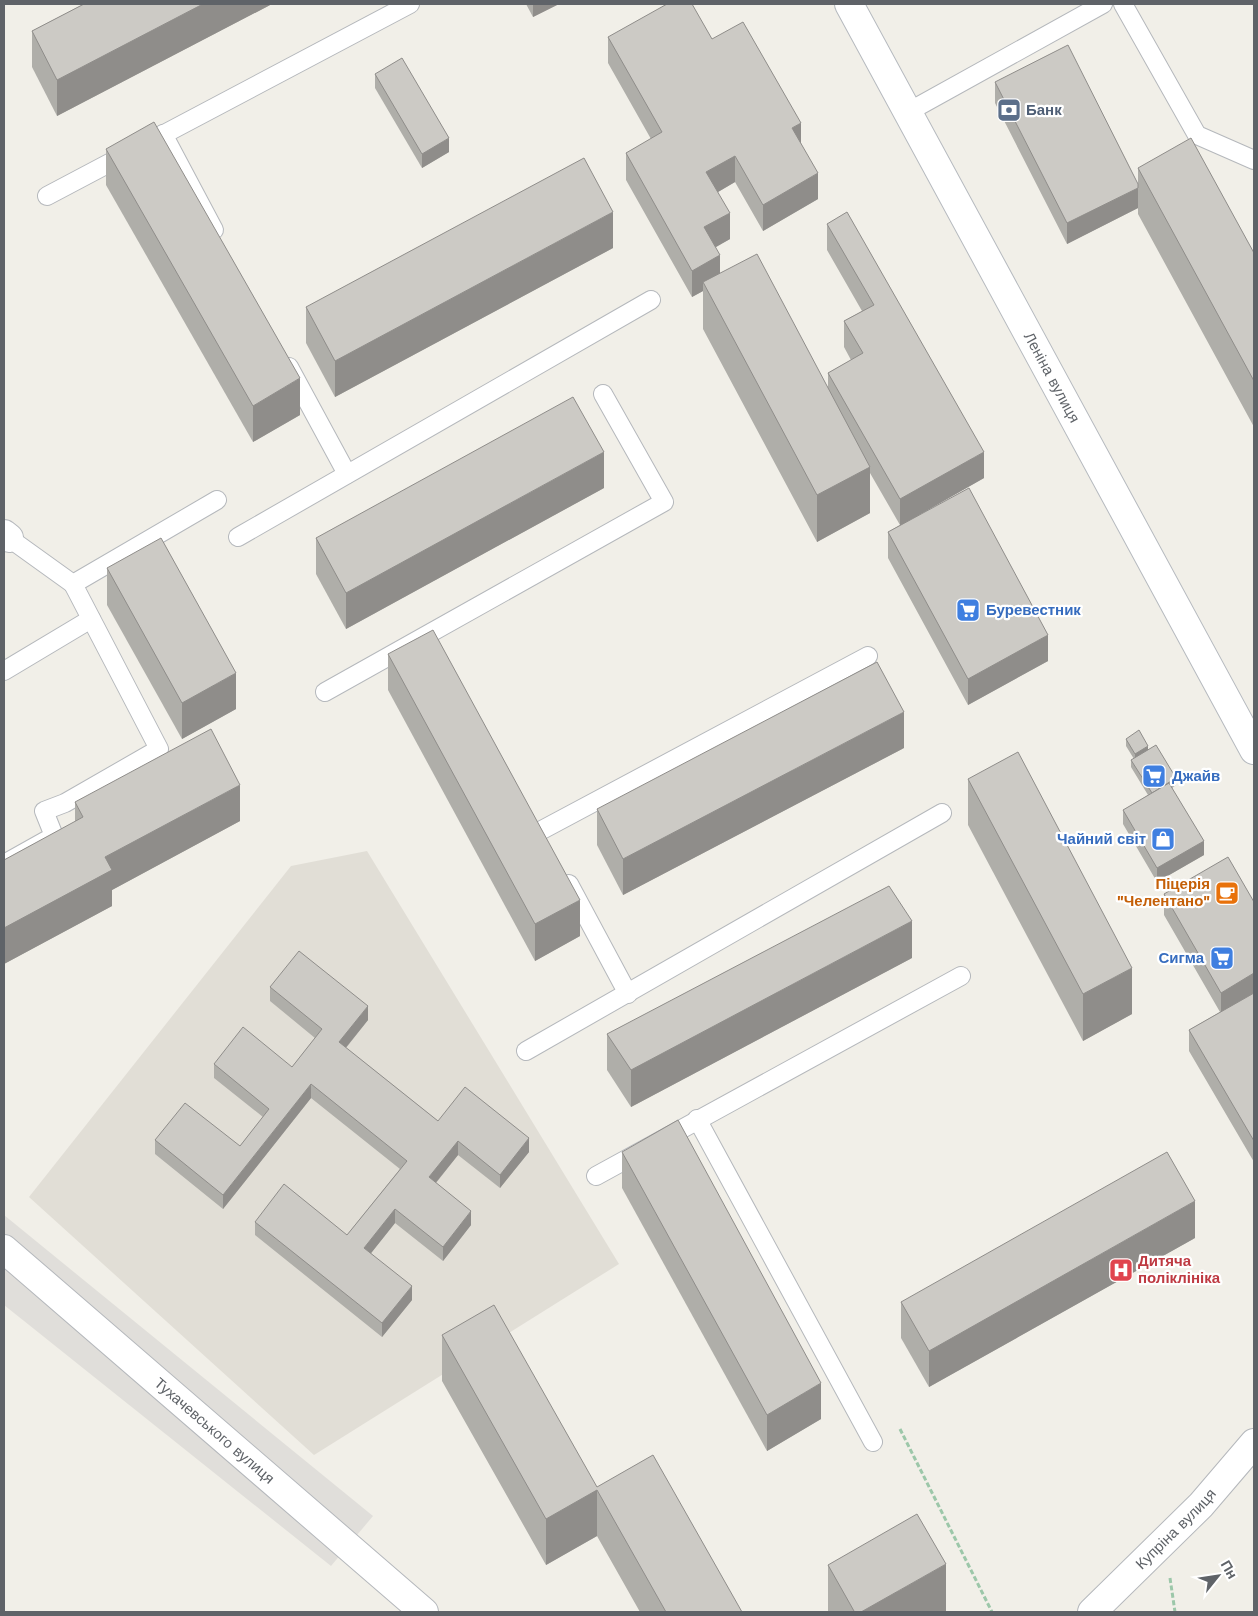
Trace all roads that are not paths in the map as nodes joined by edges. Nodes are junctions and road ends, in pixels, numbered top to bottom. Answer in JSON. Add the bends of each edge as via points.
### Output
{"nodes":[{"id":1,"x":410,"y":4,"type":"edge"},
{"id":2,"x":849,"y":4,"type":"edge"},
{"id":3,"x":1103,"y":4,"type":"edge"},
{"id":4,"x":1123,"y":4,"type":"edge"},
{"id":5,"x":908,"y":112,"type":"junction"},
{"id":6,"x":162,"y":134,"type":"junction"},
{"id":7,"x":1254,"y":160,"type":"edge"},
{"id":8,"x":47,"y":196,"type":"dead end"},
{"id":9,"x":224,"y":248,"type":"edge"},
{"id":10,"x":651,"y":300,"type":"dead end"},
{"id":11,"x":281,"y":352,"type":"edge"},
{"id":12,"x":603,"y":394,"type":"dead end"},
{"id":13,"x":348,"y":474,"type":"junction"},
{"id":14,"x":217,"y":500,"type":"dead end"},
{"id":15,"x":6,"y":536,"type":"edge"},
{"id":16,"x":238,"y":537,"type":"dead end"},
{"id":17,"x":73,"y":584,"type":"junction"},
{"id":18,"x":91,"y":619,"type":"junction"},
{"id":19,"x":433,"y":631,"type":"junction"},
{"id":20,"x":442,"y":649,"type":"edge"},
{"id":21,"x":868,"y":656,"type":"dead end"},
{"id":22,"x":4,"y":671,"type":"edge"},
{"id":23,"x":325,"y":692,"type":"dead end"},
{"id":24,"x":1254,"y":750,"type":"edge"},
{"id":25,"x":942,"y":813,"type":"dead end"},
{"id":26,"x":531,"y":814,"type":"edge"},
{"id":27,"x":540,"y":832,"type":"junction"},
{"id":28,"x":550,"y":848,"type":"edge"},
{"id":29,"x":4,"y":864,"type":"edge"},
{"id":30,"x":559,"y":866,"type":"edge"},
{"id":31,"x":961,"y":976,"type":"dead end"},
{"id":32,"x":628,"y":994,"type":"junction"},
{"id":33,"x":526,"y":1051,"type":"dead end"},
{"id":34,"x":697,"y":1119,"type":"junction"},
{"id":35,"x":596,"y":1176,"type":"dead end"},
{"id":36,"x":4,"y":1248,"type":"edge"},
{"id":37,"x":873,"y":1442,"type":"dead end"},
{"id":38,"x":1254,"y":1443,"type":"edge"},
{"id":39,"x":424,"y":1612,"type":"edge"},
{"id":40,"x":1092,"y":1612,"type":"edge"}],
"edges":[{"from":1,"to":6,"type":"lane"},
{"from":2,"to":5,"type":"street","name":"Леніна вулиця"},
{"from":3,"to":5,"type":"lane"},
{"from":4,"to":7,"type":"lane","via":[[1197,135]]},
{"from":5,"to":24,"type":"street","name":"Леніна вулиця"},
{"from":6,"to":8,"type":"lane"},
{"from":6,"to":9,"type":"lane"},
{"from":10,"to":13,"type":"lane"},
{"from":11,"to":13,"type":"lane"},
{"from":12,"to":19,"type":"lane","via":[[664,502]]},
{"from":13,"to":16,"type":"lane"},
{"from":14,"to":17,"type":"lane"},
{"from":15,"to":17,"type":"lane"},
{"from":17,"to":18,"type":"lane"},
{"from":18,"to":22,"type":"lane"},
{"from":18,"to":29,"type":"lane","via":[[159,749],[65,803],[44,811],[54,836]]},
{"from":19,"to":20,"type":"lane"},
{"from":19,"to":23,"type":"lane"},
{"from":21,"to":27,"type":"lane"},
{"from":25,"to":32,"type":"lane"},
{"from":26,"to":27,"type":"lane"},
{"from":27,"to":28,"type":"lane"},
{"from":30,"to":32,"type":"lane"},
{"from":31,"to":34,"type":"lane"},
{"from":32,"to":33,"type":"lane"},
{"from":34,"to":35,"type":"lane"},
{"from":34,"to":37,"type":"lane"},
{"from":36,"to":39,"type":"street","name":"Тухачевського вулиця"},
{"from":38,"to":40,"type":"street","name":"Купріна вулиця","via":[[1201,1505]]}]}
